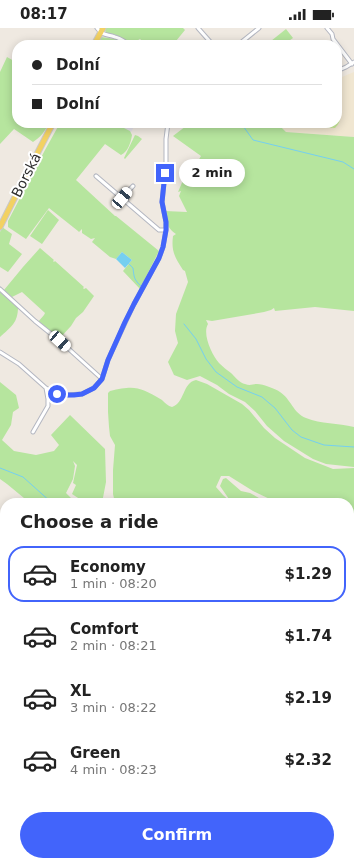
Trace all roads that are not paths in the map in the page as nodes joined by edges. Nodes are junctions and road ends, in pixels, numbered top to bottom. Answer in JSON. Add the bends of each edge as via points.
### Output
{"nodes":[{"id":1,"x":97,"y":28,"type":"edge"},
{"id":2,"x":198,"y":28,"type":"edge"},
{"id":3,"x":259,"y":28,"type":"edge"},
{"id":4,"x":327,"y":28,"type":"edge"},
{"id":5,"x":102,"y":30,"type":"edge"},
{"id":6,"x":97,"y":40,"type":"edge"},
{"id":7,"x":121,"y":40,"type":"edge"},
{"id":8,"x":209,"y":40,"type":"edge"},
{"id":9,"x":244,"y":40,"type":"edge"},
{"id":10,"x":334,"y":40,"type":"edge"},
{"id":11,"x":342,"y":50,"type":"edge"},
{"id":12,"x":353,"y":63,"type":"edge"},
{"id":13,"x":342,"y":68,"type":"edge"},
{"id":14,"x":50,"y":128,"type":"edge"},
{"id":15,"x":168,"y":128,"type":"edge"},
{"id":16,"x":96,"y":176,"type":"dead end"},
{"id":17,"x":133,"y":186,"type":"dead end"},
{"id":18,"x":122,"y":198,"type":"junction"},
{"id":19,"x":0,"y":228,"type":"edge"},
{"id":20,"x":166,"y":230,"type":"junction"},
{"id":21,"x":0,"y":289,"type":"edge"},
{"id":22,"x":0,"y":352,"type":"edge"},
{"id":23,"x":102,"y":379,"type":"junction"},
{"id":24,"x":46,"y":388,"type":"junction"},
{"id":25,"x":33,"y":432,"type":"dead end"},
{"id":26,"x":331,"y":866,"type":"edge"},
{"id":27,"x":338,"y":866,"type":"edge"}],
"edges":[{"from":1,"to":5,"type":"street"},
{"from":2,"to":8,"type":"street"},
{"from":3,"to":9,"type":"street"},
{"from":4,"to":10,"type":"street"},
{"from":5,"to":6,"type":"main road"},
{"from":5,"to":7,"type":"street","via":[[105,35]]},
{"from":11,"to":12,"type":"street"},
{"from":12,"to":13,"type":"street"},
{"from":14,"to":19,"type":"main road","name":"Borská"},
{"from":15,"to":20,"type":"street","via":[[162,202]]},
{"from":16,"to":18,"type":"street"},
{"from":17,"to":18,"type":"street"},
{"from":18,"to":20,"type":"street","via":[[159,230]]},
{"from":20,"to":23,"type":"street","via":[[162,252],[125,322]]},
{"from":21,"to":23,"type":"street"},
{"from":22,"to":24,"type":"street","via":[[19,364]]},
{"from":23,"to":24,"type":"street","via":[[94,388],[82,394],[61,395]]},
{"from":24,"to":25,"type":"street","via":[[48,406]]},
{"from":26,"to":27,"type":"street"}]}
